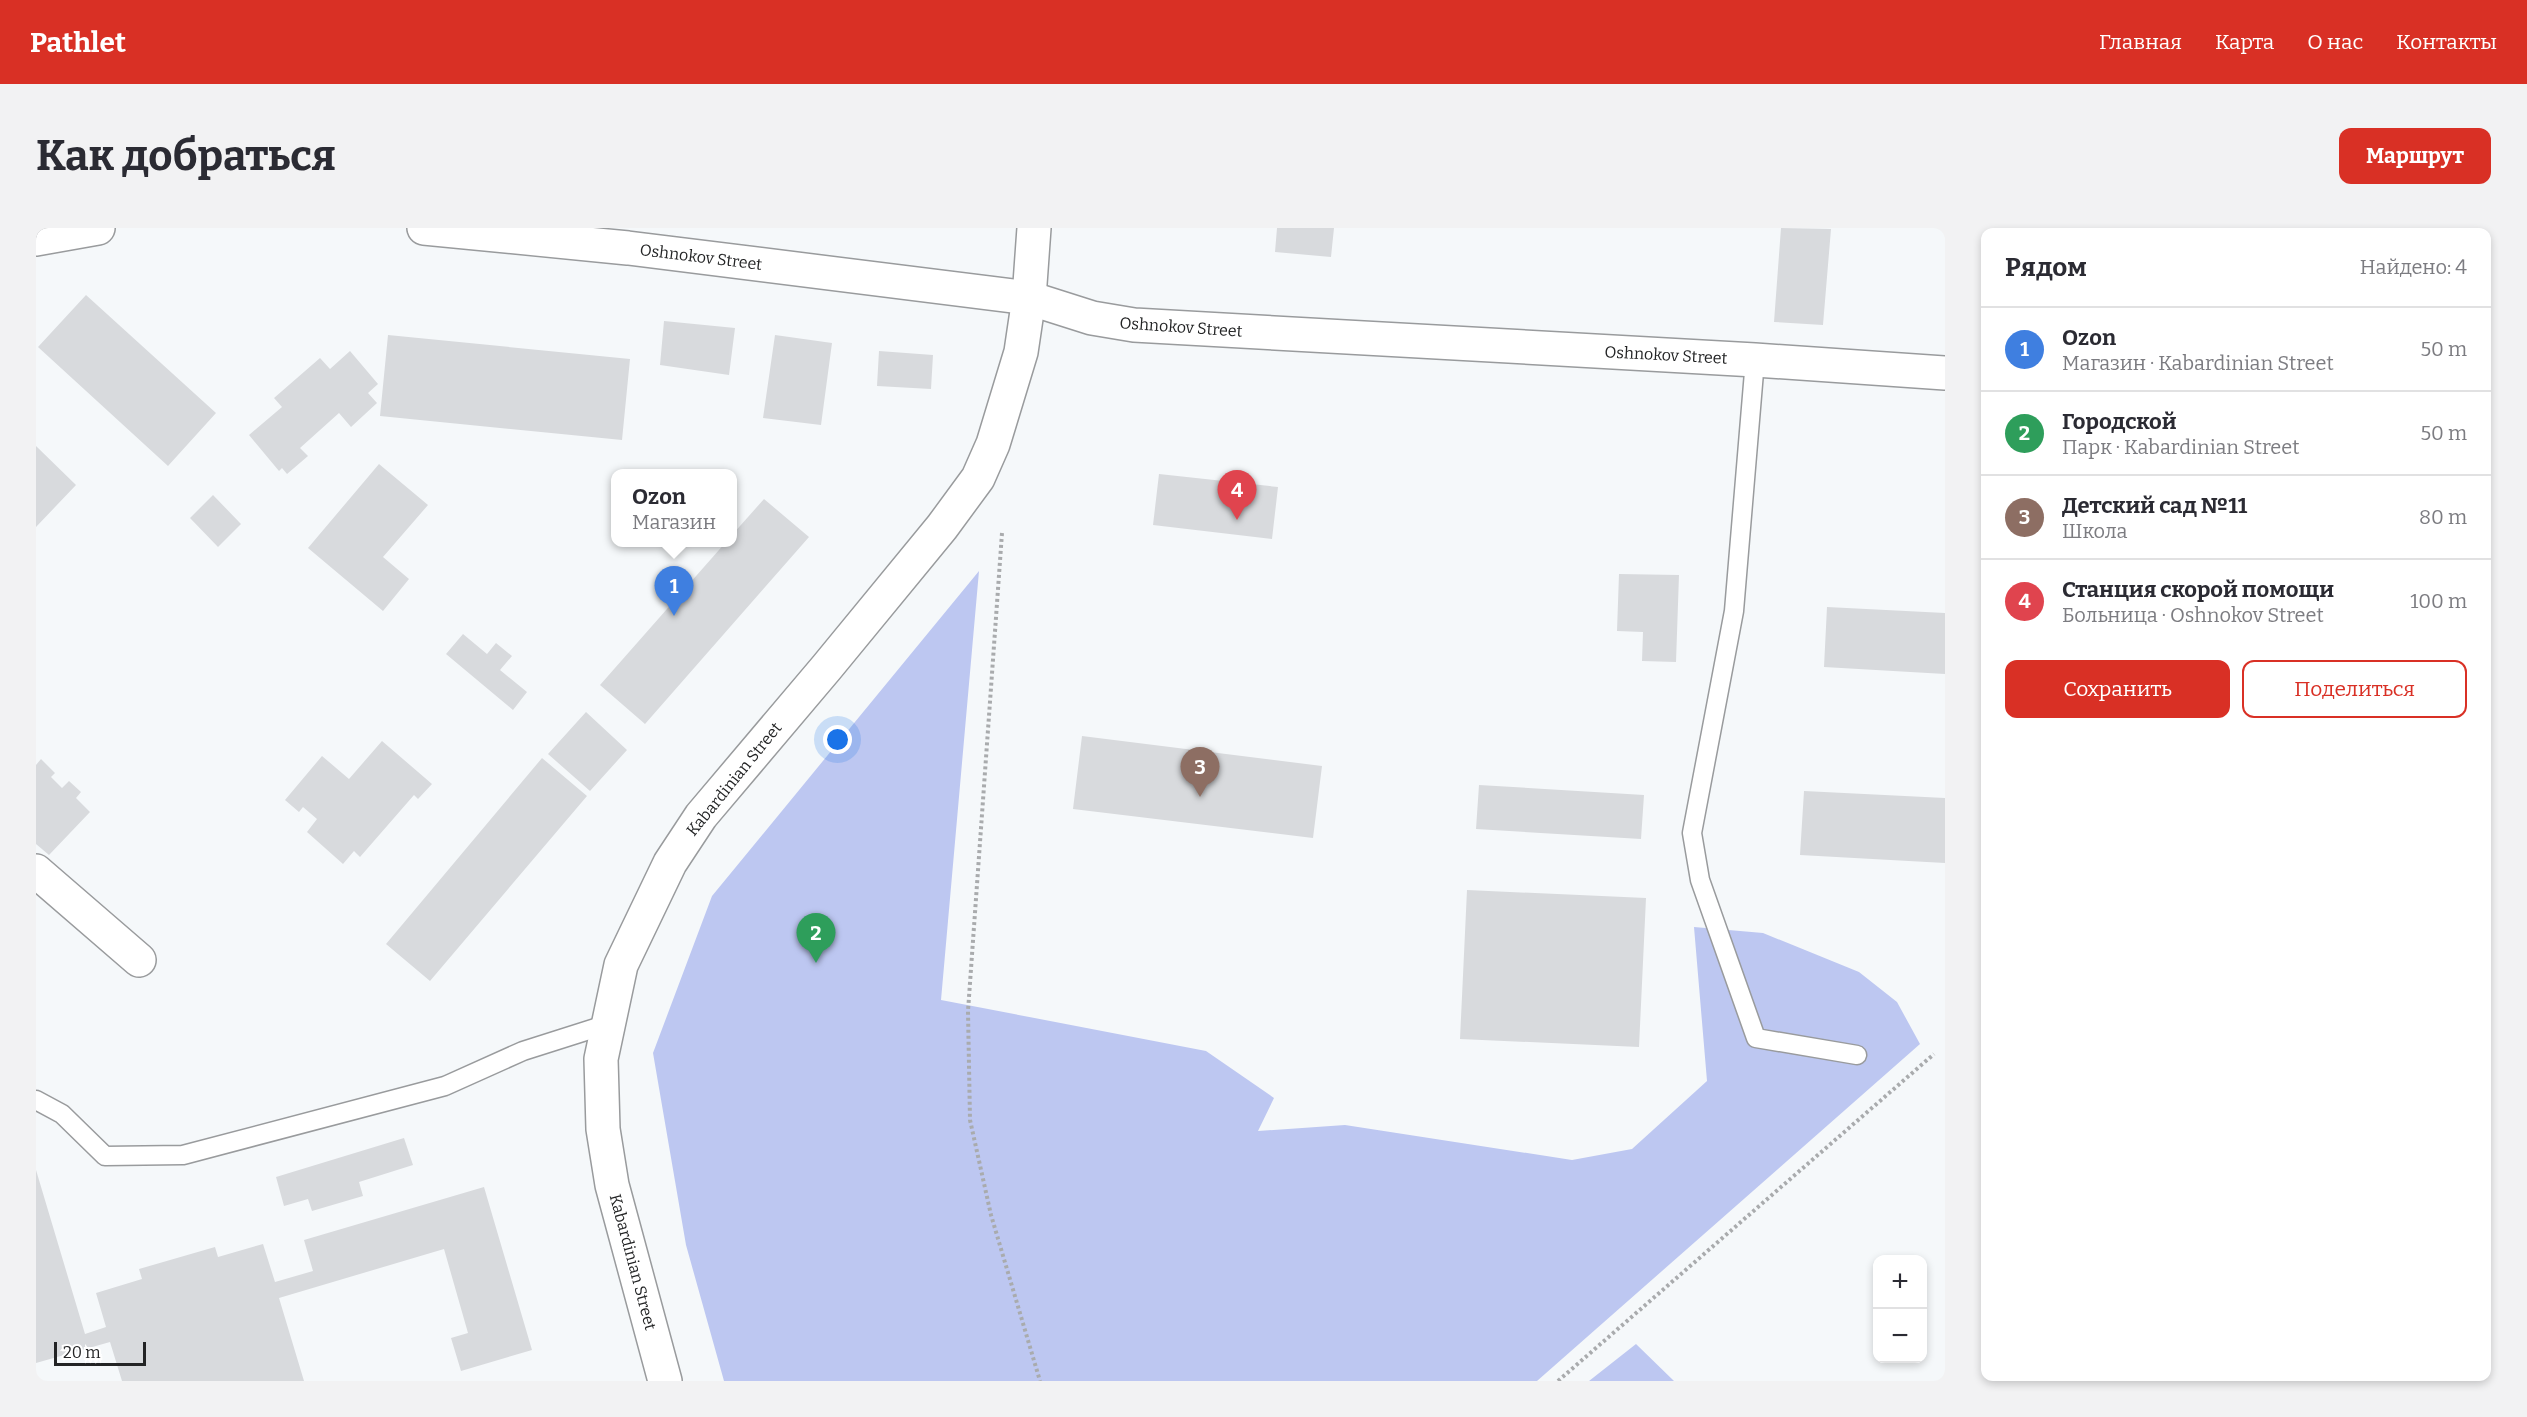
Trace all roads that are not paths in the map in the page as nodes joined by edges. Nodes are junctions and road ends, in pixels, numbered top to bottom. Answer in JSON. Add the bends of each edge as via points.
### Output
{"nodes":[{"id":1,"x":98,"y":228,"type":"edge"},
{"id":2,"x":424,"y":228,"type":"edge"},
{"id":3,"x":1034,"y":228,"type":"edge"},
{"id":4,"x":36,"y":239,"type":"edge"},
{"id":5,"x":1029,"y":298,"type":"junction"},
{"id":6,"x":1755,"y":360,"type":"junction"},
{"id":7,"x":1945,"y":373,"type":"edge"},
{"id":8,"x":36,"y":870,"type":"edge"},
{"id":9,"x":139,"y":960,"type":"dead end"},
{"id":10,"x":608,"y":1024,"type":"junction"},
{"id":11,"x":1857,"y":1055,"type":"dead end"},
{"id":12,"x":36,"y":1100,"type":"edge"},
{"id":13,"x":665,"y":1381,"type":"edge"}],
"edges":[{"from":1,"to":4,"type":"street"},
{"from":2,"to":5,"type":"street","name":"Oshnokov Street","via":[[628,248]]},
{"from":3,"to":5,"type":"street","name":"Kabardinian Street"},
{"from":5,"to":6,"type":"street","name":"Oshnokov Street","via":[[1092,318],[1134,325]]},
{"from":5,"to":10,"type":"street","name":"Kabardinian Street","via":[[1009,397],[978,478],[850,640],[701,816],[670,863],[621,965]]},
{"from":6,"to":7,"type":"street","name":"Oshnokov Street"},
{"from":6,"to":11,"type":"lane","via":[[1734,611],[1692,833],[1700,880],[1756,1038]]},
{"from":8,"to":9,"type":"street"},
{"from":10,"to":12,"type":"lane","via":[[523,1051],[445,1086],[183,1155],[105,1156],[62,1114]]},
{"from":10,"to":13,"type":"street","name":"Kabardinian Street","via":[[601,1059],[603,1129],[612,1185]]}]}
